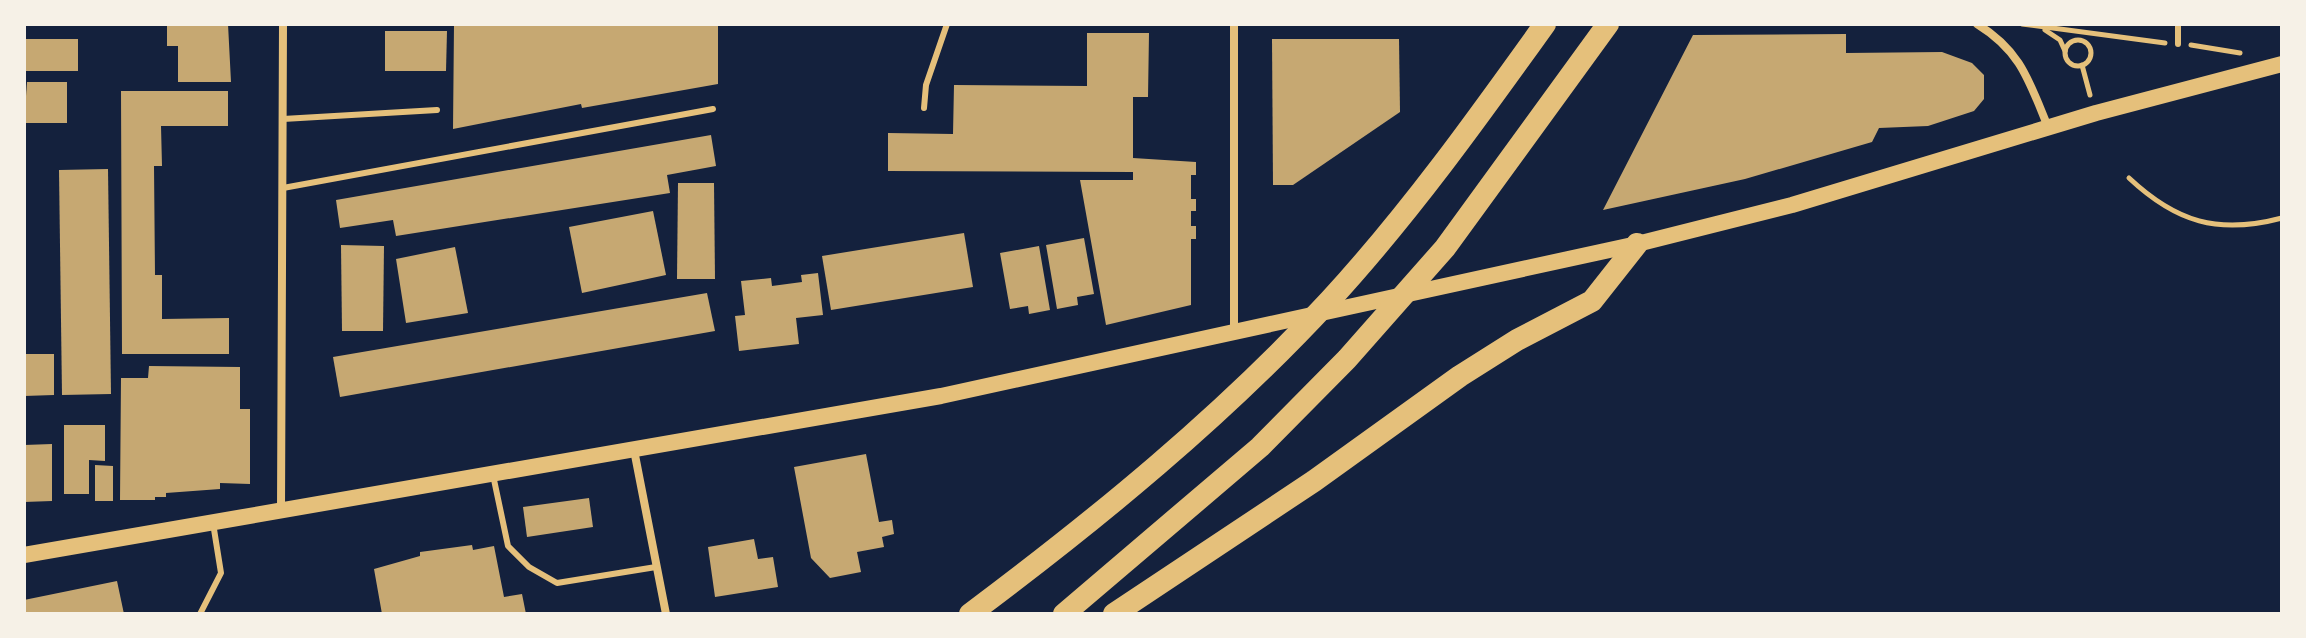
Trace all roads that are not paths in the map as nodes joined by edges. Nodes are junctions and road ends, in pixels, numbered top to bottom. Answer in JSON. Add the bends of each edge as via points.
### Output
{"nodes":[{"id":1,"x":283,"y":24,"type":"edge"},
{"id":2,"x":947,"y":24,"type":"edge"},
{"id":3,"x":1234,"y":24,"type":"edge"},
{"id":4,"x":1545,"y":24,"type":"edge"},
{"id":5,"x":1608,"y":24,"type":"edge"},
{"id":6,"x":1977,"y":24,"type":"edge"},
{"id":7,"x":2178,"y":24,"type":"edge"},
{"id":8,"x":2178,"y":44,"type":"road end"},
{"id":9,"x":2276,"y":64,"type":"edge"},
{"id":10,"x":924,"y":108,"type":"dead end"},
{"id":11,"x":713,"y":109,"type":"dead end"},
{"id":12,"x":437,"y":110,"type":"dead end"},
{"id":13,"x":283,"y":119,"type":"junction"},
{"id":14,"x":2048,"y":127,"type":"junction"},
{"id":15,"x":283,"y":188,"type":"junction"},
{"id":16,"x":1637,"y":244,"type":"junction"},
{"id":17,"x":1239,"y":330,"type":"junction"},
{"id":18,"x":634,"y":450,"type":"junction"},
{"id":19,"x":493,"y":475,"type":"junction"},
{"id":20,"x":281,"y":512,"type":"junction"},
{"id":21,"x":213,"y":523,"type":"junction"},
{"id":22,"x":24,"y":555,"type":"edge"},
{"id":23,"x":656,"y":567,"type":"junction"},
{"id":24,"x":200,"y":614,"type":"edge"},
{"id":25,"x":666,"y":614,"type":"edge"},
{"id":26,"x":970,"y":614,"type":"edge"},
{"id":27,"x":1064,"y":614,"type":"edge"},
{"id":28,"x":1114,"y":614,"type":"edge"}],
"edges":[{"from":1,"to":13,"type":"street"},
{"from":2,"to":10,"type":"lane","via":[[926,85]]},
{"from":3,"to":17,"type":"street"},
{"from":4,"to":26,"type":"highway","via":[[1389,232],[1265,368],[1126,491]]},
{"from":5,"to":27,"type":"highway","via":[[1445,248],[1347,359],[1260,447]]},
{"from":6,"to":14,"type":"street","via":[[2006,43]]},
{"from":7,"to":8,"type":"lane"},
{"from":9,"to":14,"type":"main road"},
{"from":11,"to":15,"type":"lane"},
{"from":12,"to":13,"type":"lane"},
{"from":13,"to":15,"type":"street"},
{"from":14,"to":16,"type":"main road","via":[[1792,205]]},
{"from":15,"to":20,"type":"street"},
{"from":16,"to":17,"type":"main road"},
{"from":16,"to":28,"type":"highway","via":[[1592,301],[1460,376]]},
{"from":17,"to":18,"type":"main road","via":[[941,396]]},
{"from":18,"to":19,"type":"main road"},
{"from":18,"to":23,"type":"street"},
{"from":19,"to":20,"type":"main road"},
{"from":19,"to":23,"type":"lane","via":[[508,546],[538,573],[557,583]]},
{"from":20,"to":21,"type":"main road"},
{"from":21,"to":22,"type":"main road"},
{"from":21,"to":24,"type":"lane","via":[[221,573]]},
{"from":23,"to":25,"type":"street"}]}
